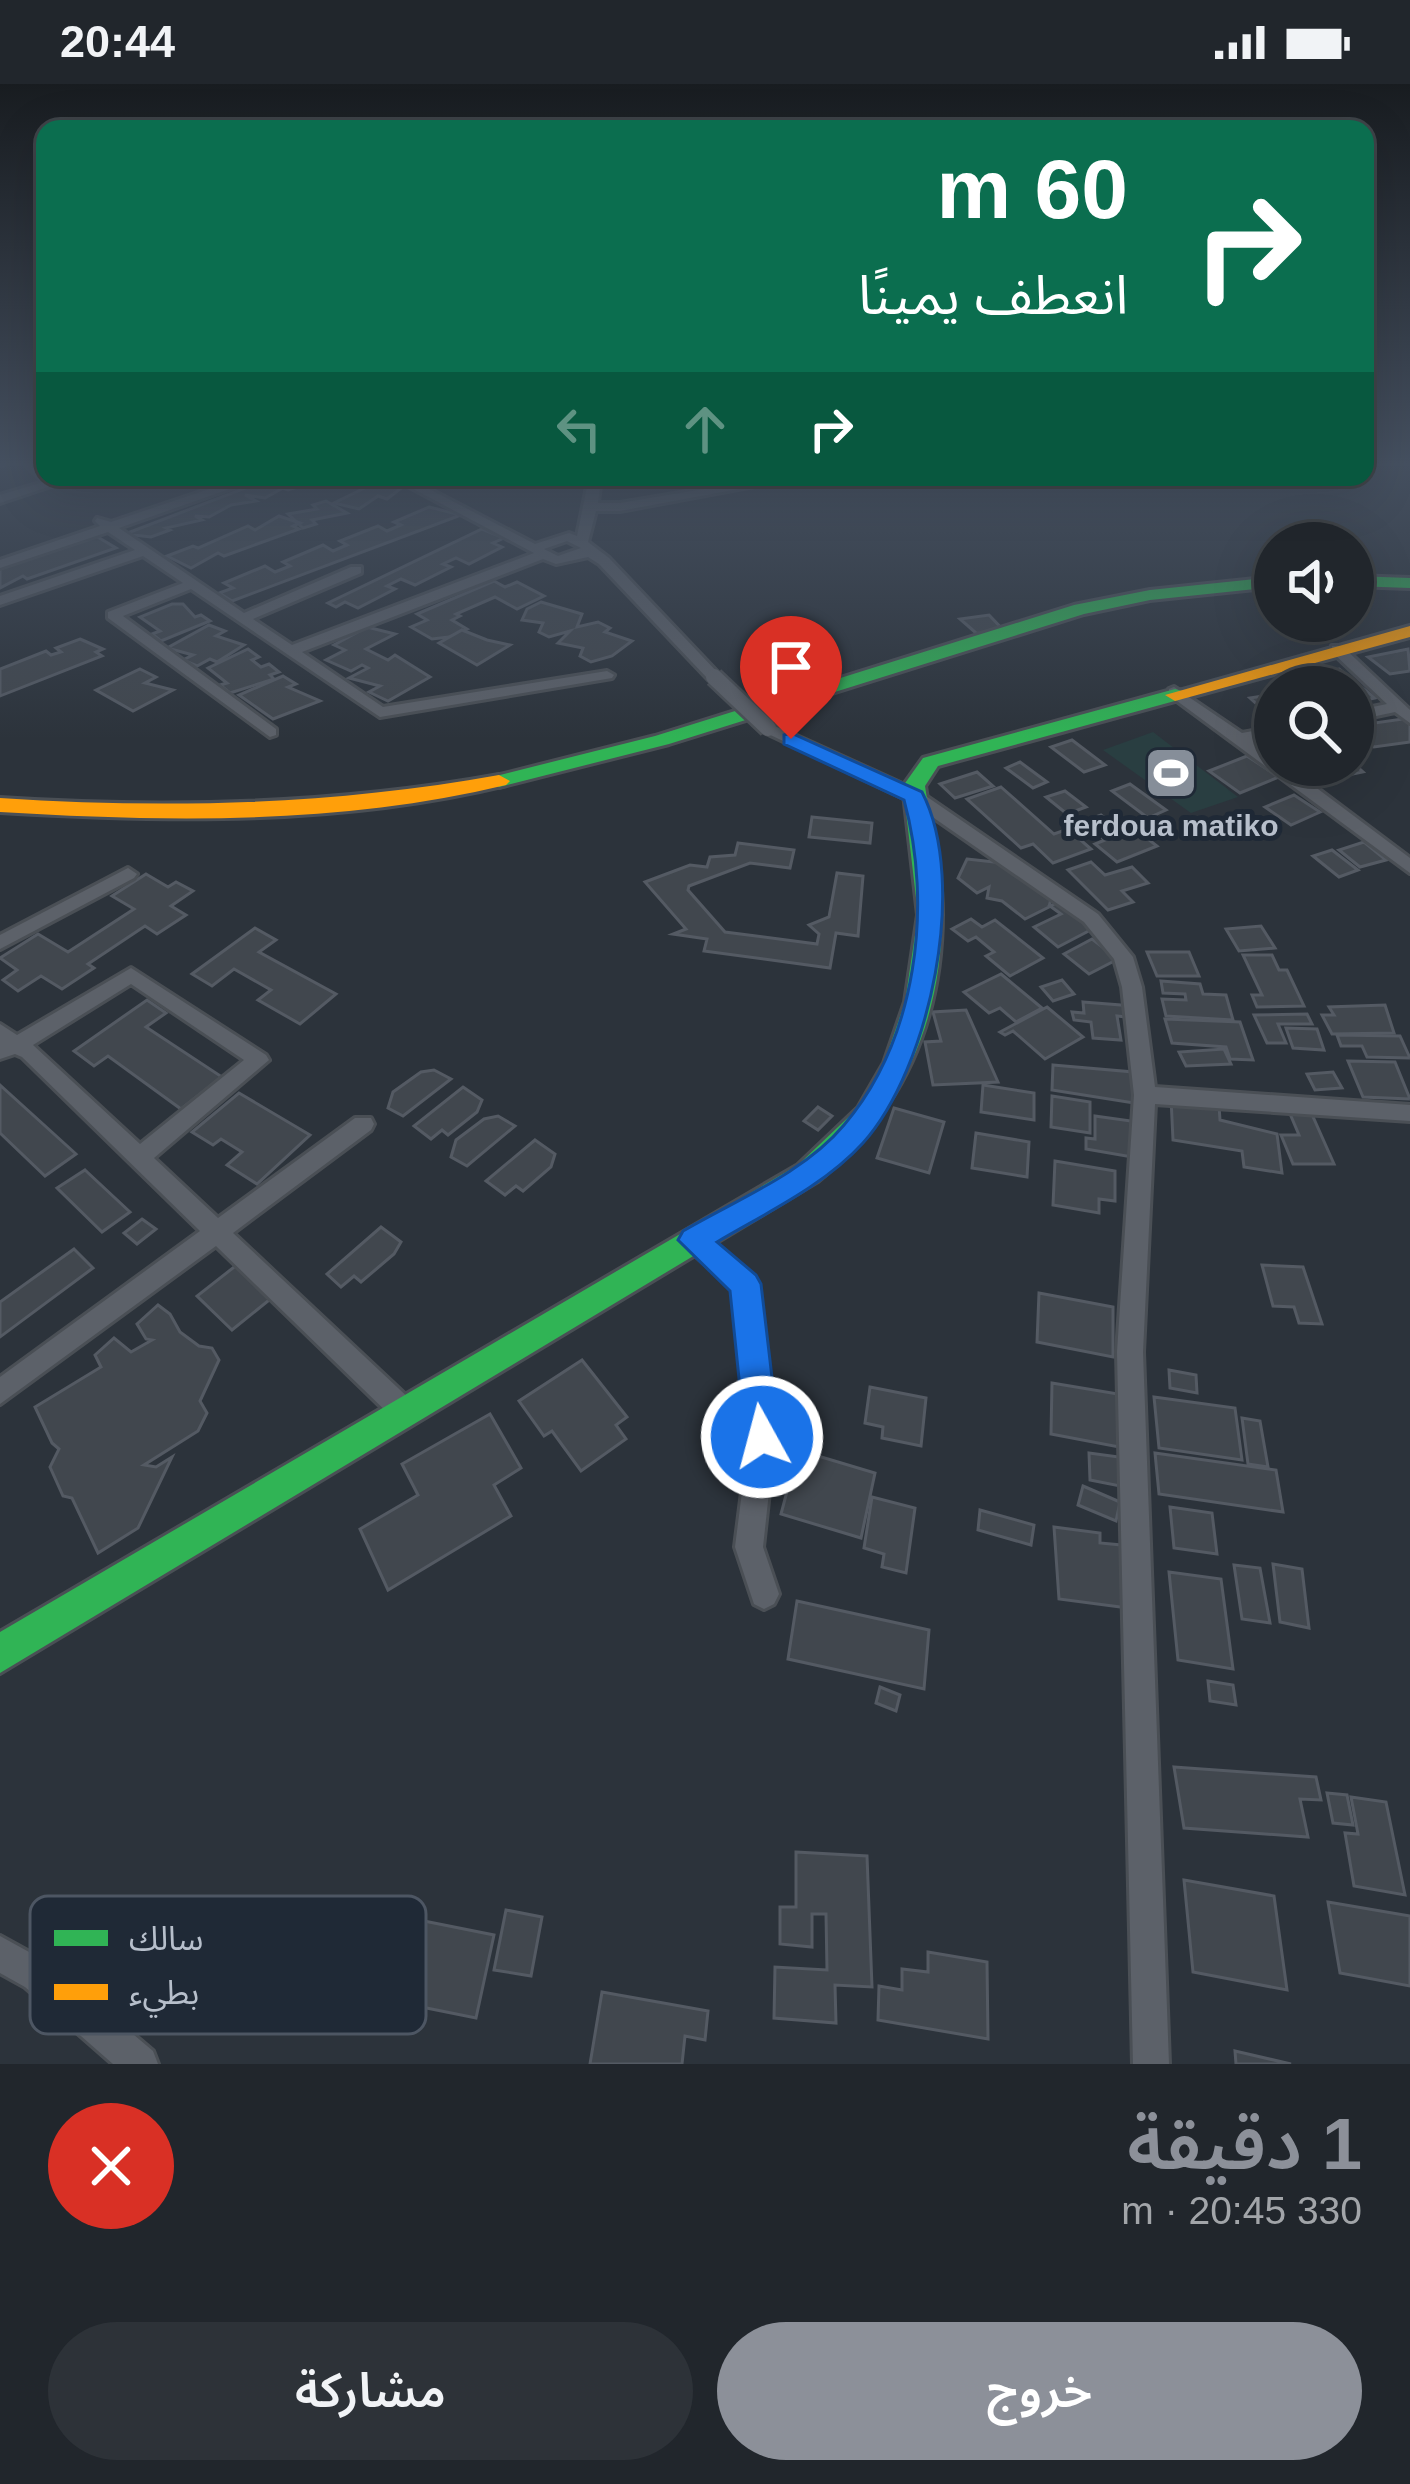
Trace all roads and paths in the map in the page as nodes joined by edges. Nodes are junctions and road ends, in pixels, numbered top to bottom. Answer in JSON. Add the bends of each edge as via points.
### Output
{"nodes":[{"id":1,"x":134,"y":554,"type":"edge"},
{"id":2,"x":149,"y":554,"type":"edge"},
{"id":3,"x":575,"y":554,"type":"edge"},
{"id":4,"x":594,"y":554,"type":"edge"},
{"id":5,"x":545,"y":555,"type":"junction"},
{"id":6,"x":356,"y":570,"type":"dead end"},
{"id":7,"x":1410,"y":573,"type":"edge"},
{"id":8,"x":1254,"y":574,"type":"edge"},
{"id":9,"x":1374,"y":575,"type":"edge"},
{"id":10,"x":1374,"y":579,"type":"edge"},
{"id":11,"x":624,"y":583,"type":"junction"},
{"id":12,"x":1410,"y":583,"type":"edge"},
{"id":13,"x":192,"y":584,"type":"junction"},
{"id":14,"x":1254,"y":584,"type":"edge"},
{"id":15,"x":0,"y":601,"type":"edge"},
{"id":16,"x":243,"y":618,"type":"junction"},
{"id":17,"x":1410,"y":631,"type":"edge"},
{"id":18,"x":1337,"y":649,"type":"junction"},
{"id":19,"x":291,"y":651,"type":"junction"},
{"id":20,"x":607,"y":675,"type":"dead end"},
{"id":21,"x":1174,"y":692,"type":"junction"},
{"id":22,"x":1403,"y":713,"type":"edge"},
{"id":23,"x":270,"y":732,"type":"dead end"},
{"id":24,"x":1254,"y":736,"type":"edge"},
{"id":25,"x":1242,"y":738,"type":"junction"},
{"id":26,"x":1254,"y":748,"type":"edge"},
{"id":27,"x":0,"y":784,"type":"edge"},
{"id":28,"x":1303,"y":786,"type":"edge"},
{"id":29,"x":914,"y":796,"type":"junction"},
{"id":30,"x":0,"y":805,"type":"edge"},
{"id":31,"x":1410,"y":867,"type":"edge"},
{"id":32,"x":128,"y":874,"type":"dead end"},
{"id":33,"x":0,"y":944,"type":"edge"},
{"id":34,"x":5,"y":1043,"type":"edge"},
{"id":35,"x":1145,"y":1095,"type":"junction"},
{"id":36,"x":1410,"y":1113,"type":"edge"},
{"id":37,"x":363,"y":1124,"type":"dead end"},
{"id":38,"x":139,"y":1157,"type":"junction"},
{"id":39,"x":218,"y":1233,"type":"junction"},
{"id":40,"x":694,"y":1240,"type":"junction"},
{"id":41,"x":0,"y":1392,"type":"edge"},
{"id":42,"x":405,"y":1412,"type":"junction"},
{"id":43,"x":764,"y":1594,"type":"dead end"},
{"id":44,"x":0,"y":1654,"type":"edge"},
{"id":45,"x":0,"y":1953,"type":"edge"},
{"id":46,"x":30,"y":1971,"type":"edge"},
{"id":47,"x":105,"y":2034,"type":"edge"},
{"id":48,"x":140,"y":2064,"type":"edge"},
{"id":49,"x":1151,"y":2064,"type":"edge"}],
"edges":[{"from":1,"to":15,"type":"street"},
{"from":2,"to":13,"type":"street"},
{"from":3,"to":5,"type":"street"},
{"from":4,"to":11,"type":"street"},
{"from":5,"to":11,"type":"street","via":[[607,570]]},
{"from":5,"to":19,"type":"street"},
{"from":6,"to":16,"type":"street"},
{"from":7,"to":9,"type":"main road"},
{"from":8,"to":27,"type":"main road","via":[[1065,601],[636,728],[409,777],[200,794]]},
{"from":10,"to":12,"type":"main road"},
{"from":11,"to":29,"type":"street","bridge":true,"via":[[768,728]]},
{"from":13,"to":16,"type":"street"},
{"from":13,"to":23,"type":"street","via":[[113,615]]},
{"from":14,"to":30,"type":"main road","via":[[1080,609],[619,749],[407,797],[218,813]]},
{"from":16,"to":19,"type":"street"},
{"from":17,"to":18,"type":"main road"},
{"from":18,"to":21,"type":"main road"},
{"from":18,"to":22,"type":"street"},
{"from":19,"to":20,"type":"street","via":[[380,712]]},
{"from":21,"to":25,"type":"street"},
{"from":21,"to":29,"type":"main road","via":[[930,762]]},
{"from":24,"to":25,"type":"street"},
{"from":25,"to":26,"type":"street"},
{"from":28,"to":31,"type":"street"},
{"from":29,"to":35,"type":"street","via":[[1091,918],[1123,957]]},
{"from":29,"to":40,"type":"main road","via":[[930,911],[926,968],[881,1095],[853,1136],[808,1173]]},
{"from":32,"to":33,"type":"street"},
{"from":34,"to":38,"type":"street","via":[[29,1052]]},
{"from":34,"to":38,"type":"street","via":[[130,975],[259,1060]]},
{"from":35,"to":36,"type":"street"},
{"from":35,"to":49,"type":"street","via":[[1130,1352]]},
{"from":37,"to":39,"type":"street"},
{"from":38,"to":39,"type":"street"},
{"from":39,"to":41,"type":"street"},
{"from":39,"to":42,"type":"street"},
{"from":40,"to":42,"type":"main road"},
{"from":40,"to":43,"type":"street","via":[[745,1284],[762,1437],[749,1547]]},
{"from":42,"to":44,"type":"main road"},
{"from":45,"to":46,"type":"street"},
{"from":47,"to":48,"type":"street"}]}
